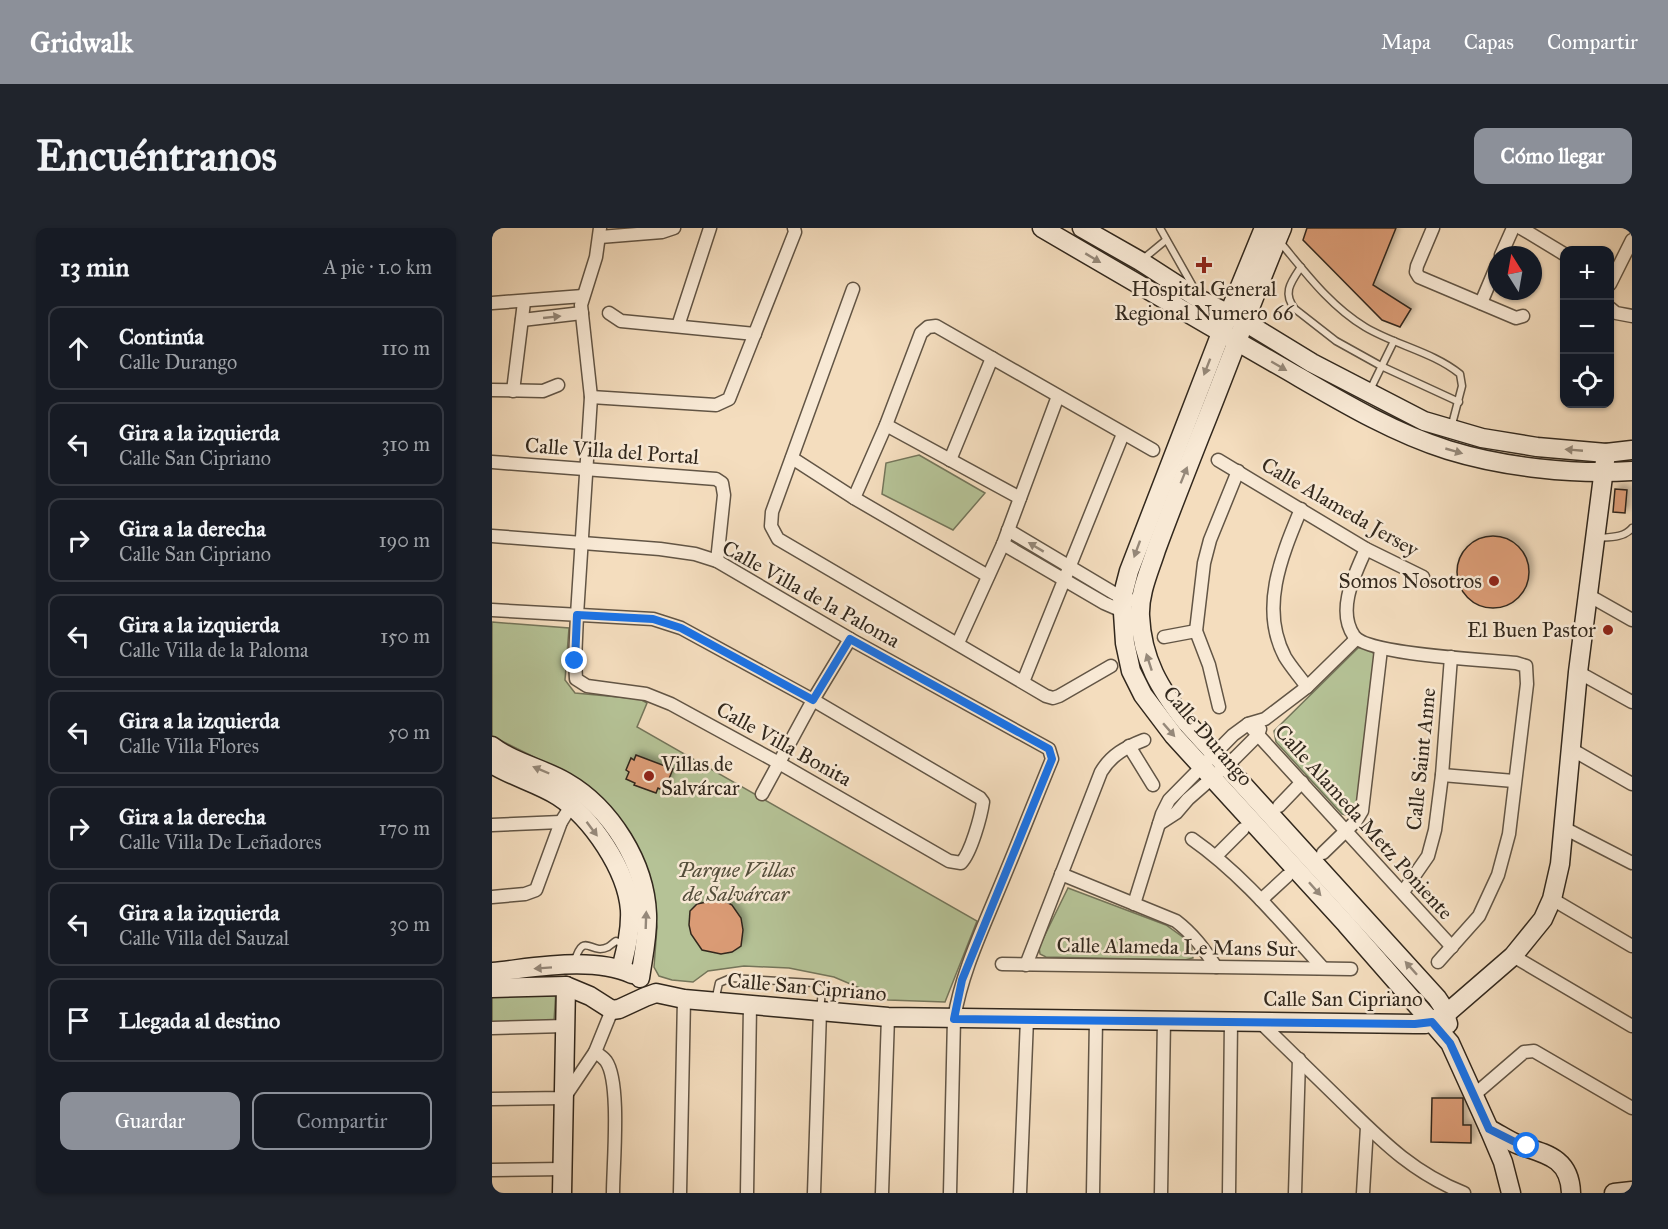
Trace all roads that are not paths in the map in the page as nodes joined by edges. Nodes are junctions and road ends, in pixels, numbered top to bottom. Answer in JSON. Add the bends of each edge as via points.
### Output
{"nodes":[{"id":1,"x":674,"y":228,"type":"edge"},
{"id":2,"x":710,"y":228,"type":"edge"},
{"id":3,"x":794,"y":228,"type":"edge"},
{"id":4,"x":1042,"y":228,"type":"edge"},
{"id":5,"x":1082,"y":228,"type":"edge"},
{"id":6,"x":1160,"y":228,"type":"edge"},
{"id":7,"x":1432,"y":228,"type":"edge"},
{"id":8,"x":1513,"y":228,"type":"edge"},
{"id":9,"x":1521,"y":228,"type":"edge"},
{"id":10,"x":1274,"y":232,"type":"edge"},
{"id":11,"x":600,"y":233,"type":"edge"},
{"id":12,"x":1166,"y":240,"type":"junction"},
{"id":13,"x":1632,"y":240,"type":"edge"},
{"id":14,"x":1505,"y":246,"type":"edge"},
{"id":15,"x":1560,"y":252,"type":"edge"},
{"id":16,"x":1140,"y":261,"type":"junction"},
{"id":17,"x":1301,"y":267,"type":"junction"},
{"id":18,"x":1614,"y":274,"type":"edge"},
{"id":19,"x":1488,"y":286,"type":"edge"},
{"id":20,"x":853,"y":289,"type":"dead end"},
{"id":21,"x":583,"y":296,"type":"junction"},
{"id":22,"x":1199,"y":299,"type":"junction"},
{"id":23,"x":524,"y":302,"type":"junction"},
{"id":24,"x":492,"y":303,"type":"edge"},
{"id":25,"x":1481,"y":303,"type":"junction"},
{"id":26,"x":1614,"y":311,"type":"edge"},
{"id":27,"x":582,"y":313,"type":"junction"},
{"id":28,"x":609,"y":313,"type":"dead end"},
{"id":29,"x":1523,"y":316,"type":"dead end"},
{"id":30,"x":1632,"y":316,"type":"edge"},
{"id":31,"x":1238,"y":318,"type":"junction"},
{"id":32,"x":522,"y":320,"type":"junction"},
{"id":33,"x":678,"y":326,"type":"junction"},
{"id":34,"x":755,"y":334,"type":"junction"},
{"id":35,"x":1228,"y":337,"type":"junction"},
{"id":36,"x":1394,"y":341,"type":"junction"},
{"id":37,"x":992,"y":358,"type":"junction"},
{"id":38,"x":1381,"y":366,"type":"junction"},
{"id":39,"x":558,"y":386,"type":"dead end"},
{"id":40,"x":492,"y":390,"type":"edge"},
{"id":41,"x":513,"y":391,"type":"junction"},
{"id":42,"x":1368,"y":393,"type":"junction"},
{"id":43,"x":1058,"y":396,"type":"junction"},
{"id":44,"x":591,"y":397,"type":"junction"},
{"id":45,"x":1458,"y":402,"type":"junction"},
{"id":46,"x":886,"y":425,"type":"junction"},
{"id":47,"x":1450,"y":430,"type":"junction"},
{"id":48,"x":1124,"y":434,"type":"junction"},
{"id":49,"x":1153,"y":450,"type":"dead end"},
{"id":50,"x":1632,"y":450,"type":"edge"},
{"id":51,"x":1606,"y":453,"type":"junction"},
{"id":52,"x":792,"y":458,"type":"junction"},
{"id":53,"x":950,"y":460,"type":"junction"},
{"id":54,"x":1218,"y":460,"type":"dead end"},
{"id":55,"x":492,"y":462,"type":"edge"},
{"id":56,"x":587,"y":469,"type":"junction"},
{"id":57,"x":1238,"y":471,"type":"junction"},
{"id":58,"x":1632,"y":471,"type":"edge"},
{"id":59,"x":1604,"y":473,"type":"junction"},
{"id":60,"x":854,"y":498,"type":"junction"},
{"id":61,"x":1020,"y":498,"type":"junction"},
{"id":62,"x":1301,"y":509,"type":"junction"},
{"id":63,"x":1632,"y":528,"type":"edge"},
{"id":64,"x":1008,"y":530,"type":"junction"},
{"id":65,"x":492,"y":536,"type":"edge"},
{"id":66,"x":1596,"y":538,"type":"junction"},
{"id":67,"x":583,"y":542,"type":"junction"},
{"id":68,"x":1003,"y":544,"type":"junction"},
{"id":69,"x":1366,"y":549,"type":"junction"},
{"id":70,"x":717,"y":561,"type":"junction"},
{"id":71,"x":1070,"y":567,"type":"junction"},
{"id":72,"x":988,"y":576,"type":"junction"},
{"id":73,"x":1423,"y":576,"type":"dead end"},
{"id":74,"x":1065,"y":581,"type":"junction"},
{"id":75,"x":1588,"y":595,"type":"junction"},
{"id":76,"x":1131,"y":607,"type":"junction"},
{"id":77,"x":492,"y":610,"type":"edge"},
{"id":78,"x":577,"y":615,"type":"junction"},
{"id":79,"x":1632,"y":620,"type":"edge"},
{"id":80,"x":1196,"y":631,"type":"junction"},
{"id":81,"x":1164,"y":637,"type":"dead end"},
{"id":82,"x":850,"y":639,"type":"junction"},
{"id":83,"x":1356,"y":639,"type":"junction"},
{"id":84,"x":958,"y":644,"type":"junction"},
{"id":85,"x":1381,"y":649,"type":"junction"},
{"id":86,"x":1451,"y":657,"type":"junction"},
{"id":87,"x":1111,"y":666,"type":"dead end"},
{"id":88,"x":1578,"y":672,"type":"junction"},
{"id":89,"x":1023,"y":682,"type":"junction"},
{"id":90,"x":1306,"y":687,"type":"junction"},
{"id":91,"x":813,"y":700,"type":"junction"},
{"id":92,"x":1632,"y":702,"type":"edge"},
{"id":93,"x":1219,"y":707,"type":"dead end"},
{"id":94,"x":1265,"y":719,"type":"junction"},
{"id":95,"x":1248,"y":724,"type":"junction"},
{"id":96,"x":1258,"y":735,"type":"junction"},
{"id":97,"x":1144,"y":740,"type":"dead end"},
{"id":98,"x":1129,"y":746,"type":"junction"},
{"id":99,"x":1571,"y":749,"type":"junction"},
{"id":100,"x":493,"y":752,"type":"edge"},
{"id":101,"x":778,"y":763,"type":"junction"},
{"id":102,"x":1214,"y":765,"type":"junction"},
{"id":103,"x":1442,"y":775,"type":"junction"},
{"id":104,"x":1514,"y":781,"type":"junction"},
{"id":105,"x":1302,"y":782,"type":"junction"},
{"id":106,"x":1632,"y":784,"type":"edge"},
{"id":107,"x":1153,"y":785,"type":"dead end"},
{"id":108,"x":1178,"y":790,"type":"junction"},
{"id":109,"x":762,"y":794,"type":"dead end"},
{"id":110,"x":1188,"y":799,"type":"junction"},
{"id":111,"x":571,"y":806,"type":"junction"},
{"id":112,"x":1279,"y":806,"type":"dead end"},
{"id":113,"x":561,"y":822,"type":"junction"},
{"id":114,"x":1159,"y":824,"type":"junction"},
{"id":115,"x":492,"y":825,"type":"edge"},
{"id":116,"x":1562,"y":827,"type":"junction"},
{"id":117,"x":1243,"y":829,"type":"dead end"},
{"id":118,"x":1346,"y":831,"type":"junction"},
{"id":119,"x":1192,"y":839,"type":"dead end"},
{"id":120,"x":1323,"y":853,"type":"dead end"},
{"id":121,"x":1216,"y":856,"type":"junction"},
{"id":122,"x":1632,"y":863,"type":"edge"},
{"id":123,"x":1061,"y":874,"type":"junction"},
{"id":124,"x":1287,"y":876,"type":"dead end"},
{"id":125,"x":1403,"y":892,"type":"junction"},
{"id":126,"x":492,"y":897,"type":"edge"},
{"id":127,"x":1552,"y":899,"type":"junction"},
{"id":128,"x":1261,"y":900,"type":"junction"},
{"id":129,"x":1134,"y":904,"type":"junction"},
{"id":130,"x":627,"y":946,"type":"junction"},
{"id":131,"x":1632,"y":946,"type":"edge"},
{"id":132,"x":1452,"y":947,"type":"junction"},
{"id":133,"x":1513,"y":956,"type":"junction"},
{"id":134,"x":1438,"y":962,"type":"dead end"},
{"id":135,"x":1002,"y":964,"type":"dead end"},
{"id":136,"x":1026,"y":965,"type":"junction"},
{"id":137,"x":573,"y":966,"type":"junction"},
{"id":138,"x":612,"y":967,"type":"junction"},
{"id":139,"x":1216,"y":967,"type":"junction"},
{"id":140,"x":1323,"y":968,"type":"junction"},
{"id":141,"x":1351,"y":969,"type":"dead end"},
{"id":142,"x":492,"y":972,"type":"edge"},
{"id":143,"x":640,"y":978,"type":"junction"},
{"id":144,"x":566,"y":986,"type":"junction"},
{"id":145,"x":492,"y":988,"type":"edge"},
{"id":146,"x":656,"y":993,"type":"junction"},
{"id":147,"x":590,"y":996,"type":"junction"},
{"id":148,"x":684,"y":999,"type":"junction"},
{"id":149,"x":715,"y":1002,"type":"junction"},
{"id":150,"x":750,"y":1006,"type":"junction"},
{"id":151,"x":612,"y":1010,"type":"junction"},
{"id":152,"x":820,"y":1011,"type":"junction"},
{"id":153,"x":888,"y":1017,"type":"junction"},
{"id":154,"x":1439,"y":1018,"type":"junction"},
{"id":155,"x":954,"y":1019,"type":"junction"},
{"id":156,"x":1027,"y":1019,"type":"junction"},
{"id":157,"x":1096,"y":1020,"type":"junction"},
{"id":158,"x":1164,"y":1020,"type":"junction"},
{"id":159,"x":1231,"y":1021,"type":"junction"},
{"id":160,"x":1260,"y":1022,"type":"junction"},
{"id":161,"x":565,"y":1026,"type":"junction"},
{"id":162,"x":1632,"y":1026,"type":"edge"},
{"id":163,"x":492,"y":1028,"type":"edge"},
{"id":164,"x":595,"y":1052,"type":"junction"},
{"id":165,"x":1299,"y":1059,"type":"junction"},
{"id":166,"x":1474,"y":1095,"type":"junction"},
{"id":167,"x":564,"y":1098,"type":"junction"},
{"id":168,"x":492,"y":1099,"type":"edge"},
{"id":169,"x":1632,"y":1108,"type":"edge"},
{"id":170,"x":1367,"y":1127,"type":"junction"},
{"id":171,"x":1489,"y":1129,"type":"junction"},
{"id":172,"x":1519,"y":1144,"type":"junction"},
{"id":173,"x":1503,"y":1162,"type":"junction"},
{"id":174,"x":562,"y":1169,"type":"junction"},
{"id":175,"x":492,"y":1170,"type":"edge"},
{"id":176,"x":1632,"y":1191,"type":"edge"},
{"id":177,"x":562,"y":1193,"type":"edge"},
{"id":178,"x":613,"y":1193,"type":"edge"},
{"id":179,"x":680,"y":1193,"type":"edge"},
{"id":180,"x":747,"y":1193,"type":"edge"},
{"id":181,"x":814,"y":1193,"type":"edge"},
{"id":182,"x":882,"y":1193,"type":"edge"},
{"id":183,"x":950,"y":1193,"type":"edge"},
{"id":184,"x":1020,"y":1193,"type":"edge"},
{"id":185,"x":1093,"y":1193,"type":"edge"},
{"id":186,"x":1161,"y":1193,"type":"edge"},
{"id":187,"x":1229,"y":1193,"type":"edge"},
{"id":188,"x":1294,"y":1193,"type":"edge"},
{"id":189,"x":1363,"y":1193,"type":"edge"},
{"id":190,"x":1464,"y":1193,"type":"edge"},
{"id":191,"x":1511,"y":1193,"type":"edge"},
{"id":192,"x":1571,"y":1193,"type":"edge"},
{"id":193,"x":1614,"y":1193,"type":"edge"}],
"edges":[{"from":1,"to":11,"type":"street","via":[[662,232]]},
{"from":2,"to":33,"type":"street"},
{"from":3,"to":34,"type":"street"},
{"from":4,"to":35,"type":"street","one_way":true},
{"from":5,"to":16,"type":"street"},
{"from":6,"to":12,"type":"lane"},
{"from":7,"to":25,"type":"street","via":[[1417,266],[1419,278]]},
{"from":8,"to":14,"type":"street"},
{"from":9,"to":15,"type":"street"},
{"from":10,"to":17,"type":"lane"},
{"from":10,"to":31,"type":"street","name":"Calle Durango"},
{"from":11,"to":21,"type":"street"},
{"from":12,"to":16,"type":"lane"},
{"from":12,"to":22,"type":"lane"},
{"from":13,"to":18,"type":"street"},
{"from":16,"to":22,"type":"street"},
{"from":17,"to":36,"type":"lane","via":[[1340,309]]},
{"from":17,"to":38,"type":"lane","via":[[1289,285],[1290,303],[1336,341]]},
{"from":19,"to":25,"type":"street"},
{"from":20,"to":52,"type":"street"},
{"from":21,"to":23,"type":"street"},
{"from":21,"to":27,"type":"street"},
{"from":22,"to":31,"type":"street"},
{"from":23,"to":24,"type":"street"},
{"from":23,"to":32,"type":"street"},
{"from":25,"to":29,"type":"street","via":[[1516,318]]},
{"from":26,"to":30,"type":"street"},
{"from":32,"to":27,"type":"street","one_way":true},
{"from":27,"to":44,"type":"street"},
{"from":28,"to":33,"type":"street","via":[[621,321]]},
{"from":31,"to":35,"type":"street","name":"Calle Durango"},
{"from":31,"to":42,"type":"street"},
{"from":32,"to":41,"type":"street"},
{"from":33,"to":34,"type":"street"},
{"from":34,"to":44,"type":"street","via":[[724,404]]},
{"from":35,"to":59,"type":"street","one_way":true,"via":[[1362,412],[1448,450],[1490,461]]},
{"from":35,"to":76,"type":"street","name":"Calle Durango","via":[[1129,571]]},
{"from":36,"to":38,"type":"lane"},
{"from":36,"to":45,"type":"lane","via":[[1460,374]]},
{"from":37,"to":43,"type":"street"},
{"from":37,"to":46,"type":"street","via":[[936,326],[928,327],[921,333]]},
{"from":37,"to":53,"type":"street"},
{"from":38,"to":42,"type":"lane"},
{"from":38,"to":45,"type":"lane"},
{"from":39,"to":41,"type":"street","via":[[543,392]]},
{"from":40,"to":41,"type":"street"},
{"from":42,"to":47,"type":"street"},
{"from":43,"to":48,"type":"street"},
{"from":43,"to":61,"type":"street"},
{"from":44,"to":56,"type":"street"},
{"from":45,"to":47,"type":"lane"},
{"from":46,"to":53,"type":"street"},
{"from":46,"to":60,"type":"street"},
{"from":51,"to":47,"type":"street","one_way":true,"via":[[1537,447]]},
{"from":48,"to":49,"type":"street"},
{"from":48,"to":71,"type":"street"},
{"from":50,"to":51,"type":"street"},
{"from":51,"to":59,"type":"street","name":"Calle San Cipriano"},
{"from":52,"to":60,"type":"street"},
{"from":52,"to":84,"type":"street","via":[[772,512],[771,526],[778,539]]},
{"from":53,"to":61,"type":"street"},
{"from":54,"to":57,"type":"street","name":"Calle Alameda Jersey"},
{"from":55,"to":56,"type":"street","name":"Calle Villa del Portal"},
{"from":56,"to":67,"type":"street"},
{"from":56,"to":70,"type":"street","name":"Calle Villa del Portal","via":[[716,479],[722,483]]},
{"from":57,"to":62,"type":"street","name":"Calle Alameda Jersey"},
{"from":57,"to":80,"type":"street","name":"Calle Alameda Jersey","via":[[1210,540]]},
{"from":58,"to":59,"type":"street"},
{"from":59,"to":66,"type":"street","name":"Calle San Cipriano"},
{"from":60,"to":72,"type":"street"},
{"from":61,"to":64,"type":"street"},
{"from":62,"to":69,"type":"street","name":"Calle Alameda Jersey"},
{"from":62,"to":90,"type":"street","via":[[1281,559],[1273,605],[1285,656]]},
{"from":63,"to":66,"type":"lane","via":[[1619,536]]},
{"from":64,"to":68,"type":"street"},
{"from":71,"to":64,"type":"street","one_way":true},
{"from":65,"to":67,"type":"street","name":"Calle Villa de la Paloma"},
{"from":66,"to":75,"type":"street","name":"Calle San Cipriano"},
{"from":67,"to":70,"type":"street","name":"Calle Villa de la Paloma","via":[[660,549]]},
{"from":67,"to":78,"type":"street"},
{"from":68,"to":72,"type":"street"},
{"from":68,"to":74,"type":"street"},
{"from":69,"to":73,"type":"street","name":"Calle Alameda Jersey"},
{"from":69,"to":83,"type":"street","via":[[1348,597],[1347,614]]},
{"from":70,"to":82,"type":"street","name":"Calle Villa de la Paloma"},
{"from":71,"to":74,"type":"street"},
{"from":71,"to":76,"type":"street"},
{"from":72,"to":84,"type":"street"},
{"from":74,"to":76,"type":"street"},
{"from":74,"to":89,"type":"street"},
{"from":75,"to":79,"type":"street"},
{"from":75,"to":88,"type":"street","name":"Calle San Cipriano"},
{"from":76,"to":102,"type":"street","name":"Calle Durango","via":[[1125,644],[1131,671],[1143,695],[1158,718]]},
{"from":77,"to":78,"type":"street"},
{"from":78,"to":91,"type":"street","via":[[653,619],[681,628]]},
{"from":78,"to":101,"type":"street","name":"Calle Villa Bonita","via":[[575,675],[579,683],[646,694]]},
{"from":80,"to":81,"type":"street"},
{"from":80,"to":93,"type":"street","name":"Calle Alameda Jersey"},
{"from":82,"to":91,"type":"street"},
{"from":82,"to":155,"type":"street","name":"Calle Villa de la Paloma","via":[[1052,753],[962,980]]},
{"from":83,"to":85,"type":"street"},
{"from":83,"to":90,"type":"street"},
{"from":84,"to":89,"type":"street"},
{"from":85,"to":86,"type":"street"},
{"from":85,"to":118,"type":"street","via":[[1362,811]]},
{"from":86,"to":103,"type":"street","name":"Calle Saint Anne"},
{"from":86,"to":104,"type":"street","via":[[1526,666]]},
{"from":87,"to":89,"type":"street","via":[[1053,698]]},
{"from":88,"to":92,"type":"street"},
{"from":88,"to":99,"type":"street","name":"Calle San Cipriano"},
{"from":90,"to":94,"type":"street"},
{"from":91,"to":101,"type":"street"},
{"from":91,"to":101,"type":"street","name":"Calle Villa Bonita","via":[[983,802],[967,855],[961,863],[949,861]]},
{"from":94,"to":95,"type":"street"},
{"from":94,"to":96,"type":"street"},
{"from":95,"to":96,"type":"street","name":"Calle Alameda Metz Poniente"},
{"from":95,"to":102,"type":"street","via":[[1233,735]]},
{"from":96,"to":102,"type":"street"},
{"from":96,"to":105,"type":"street","name":"Calle Alameda Metz Poniente"},
{"from":97,"to":98,"type":"street"},
{"from":98,"to":107,"type":"street"},
{"from":98,"to":123,"type":"street","via":[[1113,756],[1101,772]]},
{"from":99,"to":106,"type":"street"},
{"from":99,"to":116,"type":"street","name":"Calle San Cipriano"},
{"from":100,"to":111,"type":"street"},
{"from":143,"to":100,"type":"street","one_way":true,"via":[[646,903],[637,866],[624,842],[583,793]]},
{"from":101,"to":109,"type":"street"},
{"from":102,"to":108,"type":"street"},
{"from":102,"to":110,"type":"street"},
{"from":102,"to":154,"type":"street","name":"Calle Durango"},
{"from":103,"to":104,"type":"street"},
{"from":103,"to":125,"type":"street","name":"Calle Saint Anne","via":[[1428,856]]},
{"from":104,"to":132,"type":"street","via":[[1509,834],[1498,875],[1479,916]]},
{"from":105,"to":112,"type":"street"},
{"from":105,"to":118,"type":"street","name":"Calle Alameda Metz Poniente"},
{"from":108,"to":110,"type":"street"},
{"from":108,"to":114,"type":"street","via":[[1164,808]]},
{"from":110,"to":114,"type":"street"},
{"from":111,"to":113,"type":"street"},
{"from":111,"to":130,"type":"street","one_way":true,"via":[[589,824],[619,869],[630,909]]},
{"from":113,"to":115,"type":"street"},
{"from":113,"to":126,"type":"street","via":[[536,890]]},
{"from":114,"to":129,"type":"street"},
{"from":116,"to":122,"type":"street"},
{"from":116,"to":127,"type":"street","name":"Calle San Cipriano","via":[[1560,864]]},
{"from":117,"to":121,"type":"street"},
{"from":118,"to":120,"type":"street"},
{"from":118,"to":125,"type":"street","name":"Calle Alameda Metz Poniente"},
{"from":119,"to":121,"type":"street"},
{"from":121,"to":128,"type":"street"},
{"from":123,"to":129,"type":"street"},
{"from":123,"to":136,"type":"street"},
{"from":124,"to":128,"type":"street"},
{"from":125,"to":132,"type":"street","name":"Calle Alameda Metz Poniente"},
{"from":127,"to":131,"type":"street"},
{"from":127,"to":133,"type":"street","name":"Calle San Cipriano","via":[[1543,919]]},
{"from":128,"to":140,"type":"street"},
{"from":129,"to":139,"type":"street","via":[[1176,921],[1202,945]]},
{"from":130,"to":137,"type":"lane","via":[[616,941],[605,948],[583,946]]},
{"from":130,"to":138,"type":"street"},
{"from":132,"to":134,"type":"street"},
{"from":133,"to":154,"type":"street","name":"Calle San Cipriano"},
{"from":133,"to":162,"type":"street"},
{"from":135,"to":136,"type":"street","name":"Calle Alameda Le Mans Sur"},
{"from":136,"to":139,"type":"street","name":"Calle Alameda Le Mans Sur"},
{"from":137,"to":138,"type":"street"},
{"from":137,"to":142,"type":"street","one_way":true},
{"from":138,"to":143,"type":"street"},
{"from":138,"to":147,"type":"street","via":[[592,978]]},
{"from":139,"to":140,"type":"street","name":"Calle Alameda Le Mans Sur"},
{"from":140,"to":141,"type":"street","name":"Calle Alameda Le Mans Sur"},
{"from":143,"to":146,"type":"street"},
{"from":144,"to":145,"type":"street"},
{"from":144,"to":147,"type":"street"},
{"from":144,"to":161,"type":"street"},
{"from":146,"to":148,"type":"street","name":"Calle San Cipriano"},
{"from":146,"to":151,"type":"street"},
{"from":147,"to":151,"type":"street"},
{"from":148,"to":149,"type":"street","name":"Calle San Cipriano"},
{"from":148,"to":179,"type":"street"},
{"from":149,"to":150,"type":"street","name":"Calle San Cipriano"},
{"from":149,"to":152,"type":"lane","via":[[719,983],[738,976],[813,983],[822,991]]},
{"from":150,"to":152,"type":"street","name":"Calle San Cipriano"},
{"from":150,"to":180,"type":"street"},
{"from":151,"to":164,"type":"street"},
{"from":152,"to":153,"type":"street","name":"Calle San Cipriano"},
{"from":152,"to":181,"type":"street"},
{"from":153,"to":155,"type":"street","name":"Calle San Cipriano"},
{"from":153,"to":182,"type":"street"},
{"from":154,"to":160,"type":"street","name":"Calle San Cipriano","via":[[1425,1024]]},
{"from":154,"to":166,"type":"street","name":"Calle Durango"},
{"from":155,"to":156,"type":"street","name":"Calle San Cipriano"},
{"from":155,"to":183,"type":"street"},
{"from":156,"to":157,"type":"street","name":"Calle San Cipriano"},
{"from":156,"to":184,"type":"street"},
{"from":157,"to":158,"type":"street","name":"Calle San Cipriano"},
{"from":157,"to":185,"type":"street"},
{"from":158,"to":159,"type":"street","name":"Calle San Cipriano"},
{"from":158,"to":186,"type":"street"},
{"from":159,"to":160,"type":"street","name":"Calle San Cipriano"},
{"from":159,"to":187,"type":"street"},
{"from":160,"to":165,"type":"street"},
{"from":161,"to":163,"type":"street"},
{"from":161,"to":167,"type":"street"},
{"from":164,"to":167,"type":"street"},
{"from":164,"to":178,"type":"street","via":[[605,1060],[613,1081]]},
{"from":165,"to":170,"type":"street"},
{"from":165,"to":188,"type":"street"},
{"from":166,"to":169,"type":"street","via":[[1529,1051]]},
{"from":166,"to":171,"type":"street","name":"Calle Durango"},
{"from":167,"to":168,"type":"street"},
{"from":167,"to":174,"type":"street"},
{"from":170,"to":189,"type":"street"},
{"from":170,"to":190,"type":"street","via":[[1410,1165]]},
{"from":171,"to":172,"type":"street"},
{"from":171,"to":173,"type":"street","name":"Calle Durango"},
{"from":172,"to":173,"type":"street"},
{"from":172,"to":192,"type":"street","via":[[1546,1152],[1561,1163],[1569,1176]]},
{"from":173,"to":191,"type":"street","name":"Calle Durango"},
{"from":174,"to":175,"type":"street"},
{"from":174,"to":177,"type":"street"},
{"from":176,"to":193,"type":"street"}]}
